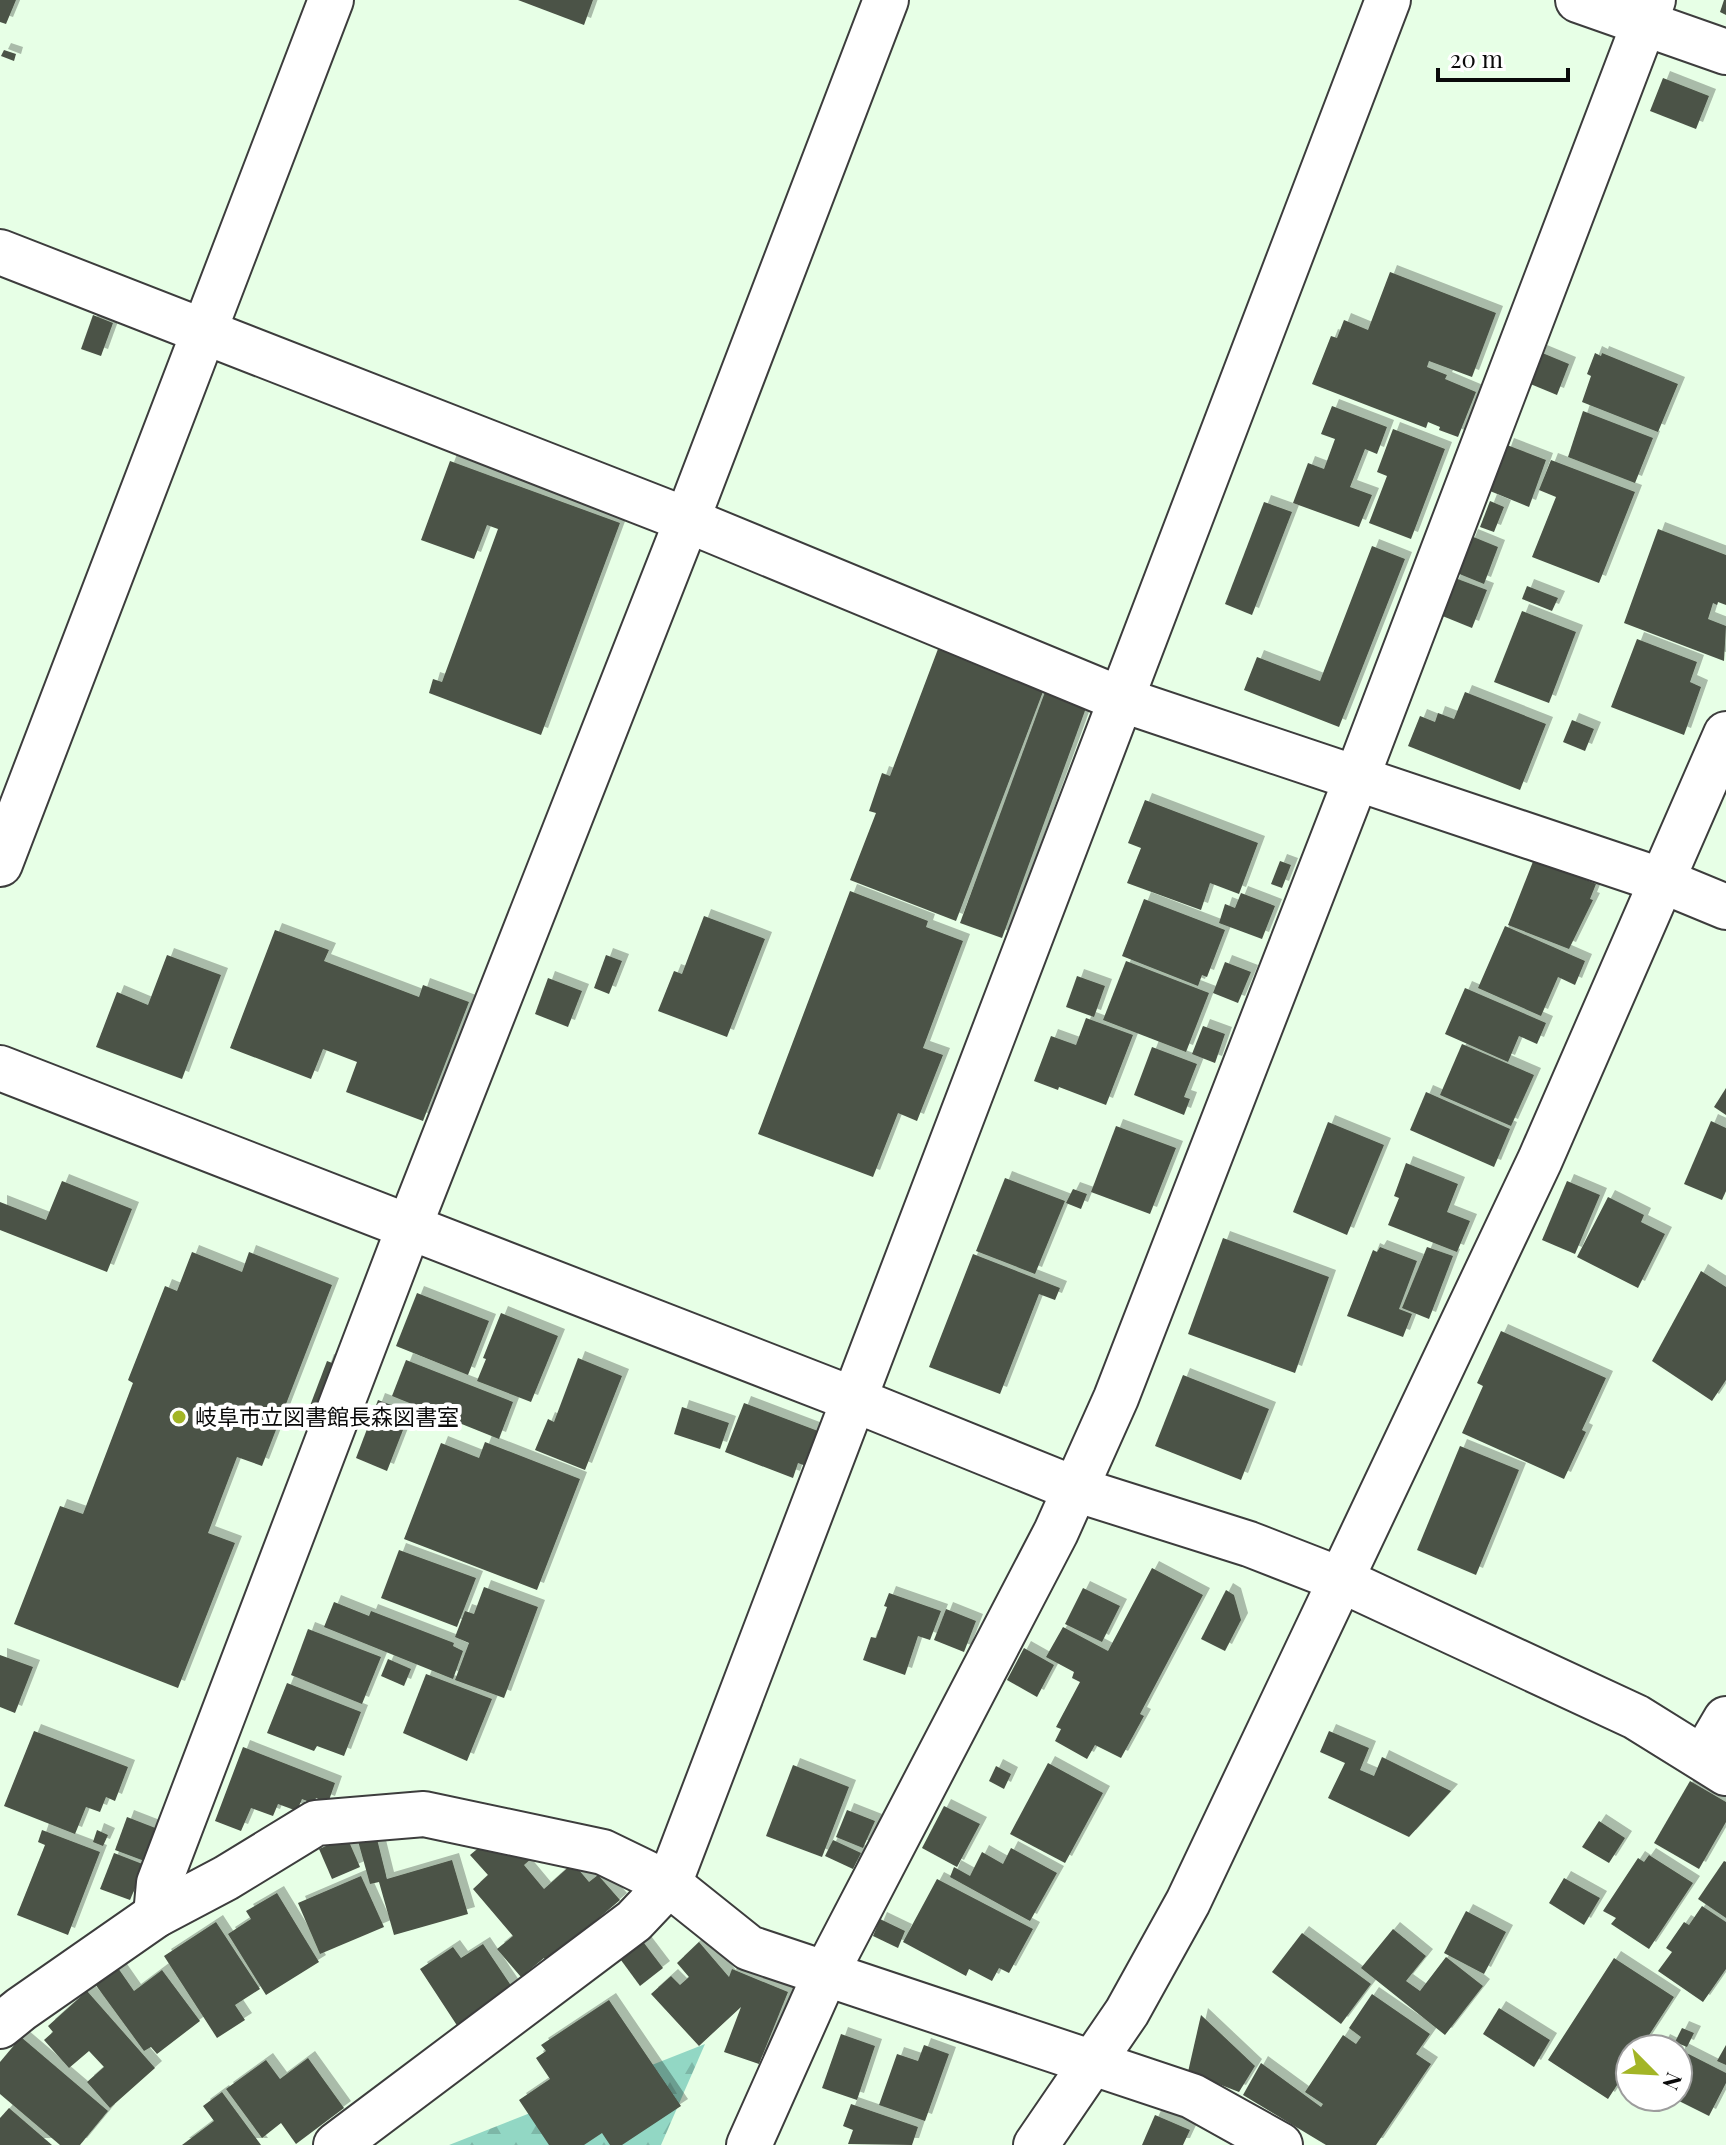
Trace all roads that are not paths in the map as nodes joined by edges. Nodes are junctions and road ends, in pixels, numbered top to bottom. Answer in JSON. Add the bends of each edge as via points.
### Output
{"nodes":[{"id":1,"x":331,"y":0,"type":"edge"},
{"id":2,"x":886,"y":0,"type":"edge"},
{"id":3,"x":1388,"y":0,"type":"edge"},
{"id":4,"x":1578,"y":0,"type":"edge"},
{"id":5,"x":1648,"y":11,"type":"edge"},
{"id":6,"x":1726,"y":52,"type":"edge"},
{"id":7,"x":0,"y":252,"type":"edge"},
{"id":8,"x":206,"y":331,"type":"junction"},
{"id":9,"x":687,"y":520,"type":"junction"},
{"id":10,"x":1120,"y":699,"type":"junction"},
{"id":11,"x":1726,"y":734,"type":"edge"},
{"id":12,"x":1357,"y":777,"type":"junction"},
{"id":13,"x":0,"y":864,"type":"edge"},
{"id":14,"x":1663,"y":881,"type":"junction"},
{"id":15,"x":1726,"y":907,"type":"edge"},
{"id":16,"x":0,"y":1068,"type":"edge"},
{"id":17,"x":409,"y":1227,"type":"junction"},
{"id":18,"x":855,"y":1400,"type":"junction"},
{"id":19,"x":1075,"y":1489,"type":"junction"},
{"id":20,"x":1339,"y":1579,"type":"junction"},
{"id":21,"x":1726,"y":1719,"type":"edge"},
{"id":22,"x":1714,"y":1766,"type":"edge"},
{"id":23,"x":669,"y":1884,"type":"junction"},
{"id":24,"x":156,"y":1915,"type":"junction"},
{"id":25,"x":825,"y":1975,"type":"junction"},
{"id":26,"x":0,"y":2026,"type":"edge"},
{"id":27,"x":1093,"y":2062,"type":"junction"},
{"id":28,"x":336,"y":2145,"type":"edge"},
{"id":29,"x":749,"y":2145,"type":"edge"},
{"id":30,"x":1036,"y":2145,"type":"edge"},
{"id":31,"x":1280,"y":2145,"type":"edge"}],
"edges":[{"from":1,"to":8,"type":"street"},
{"from":2,"to":9,"type":"street"},
{"from":3,"to":10,"type":"street"},
{"from":4,"to":5,"type":"street"},
{"from":5,"to":6,"type":"street"},
{"from":5,"to":12,"type":"street"},
{"from":7,"to":8,"type":"street"},
{"from":8,"to":9,"type":"street"},
{"from":8,"to":13,"type":"street"},
{"from":9,"to":10,"type":"street"},
{"from":9,"to":17,"type":"street"},
{"from":10,"to":12,"type":"street"},
{"from":10,"to":18,"type":"street"},
{"from":11,"to":14,"type":"street"},
{"from":12,"to":14,"type":"street"},
{"from":12,"to":19,"type":"street","via":[[1116,1398]]},
{"from":14,"to":15,"type":"street"},
{"from":14,"to":20,"type":"street","via":[[1540,1160]]},
{"from":16,"to":17,"type":"street"},
{"from":17,"to":18,"type":"street"},
{"from":17,"to":24,"type":"street","via":[[159,1883]]},
{"from":18,"to":19,"type":"street"},
{"from":18,"to":23,"type":"street"},
{"from":19,"to":20,"type":"street","via":[[1249,1544]]},
{"from":19,"to":25,"type":"street"},
{"from":20,"to":22,"type":"street","via":[[1636,1717]]},
{"from":20,"to":27,"type":"street","via":[[1188,1902]]},
{"from":21,"to":22,"type":"street"},
{"from":23,"to":24,"type":"street","via":[[603,1852],[424,1814],[316,1823]]},
{"from":23,"to":25,"type":"street","via":[[749,1948]]},
{"from":23,"to":28,"type":"street","via":[[634,1921]]},
{"from":24,"to":26,"type":"street"},
{"from":25,"to":27,"type":"street"},
{"from":25,"to":29,"type":"street"},
{"from":27,"to":30,"type":"street"},
{"from":27,"to":31,"type":"street","via":[[1192,2096]]}]}
